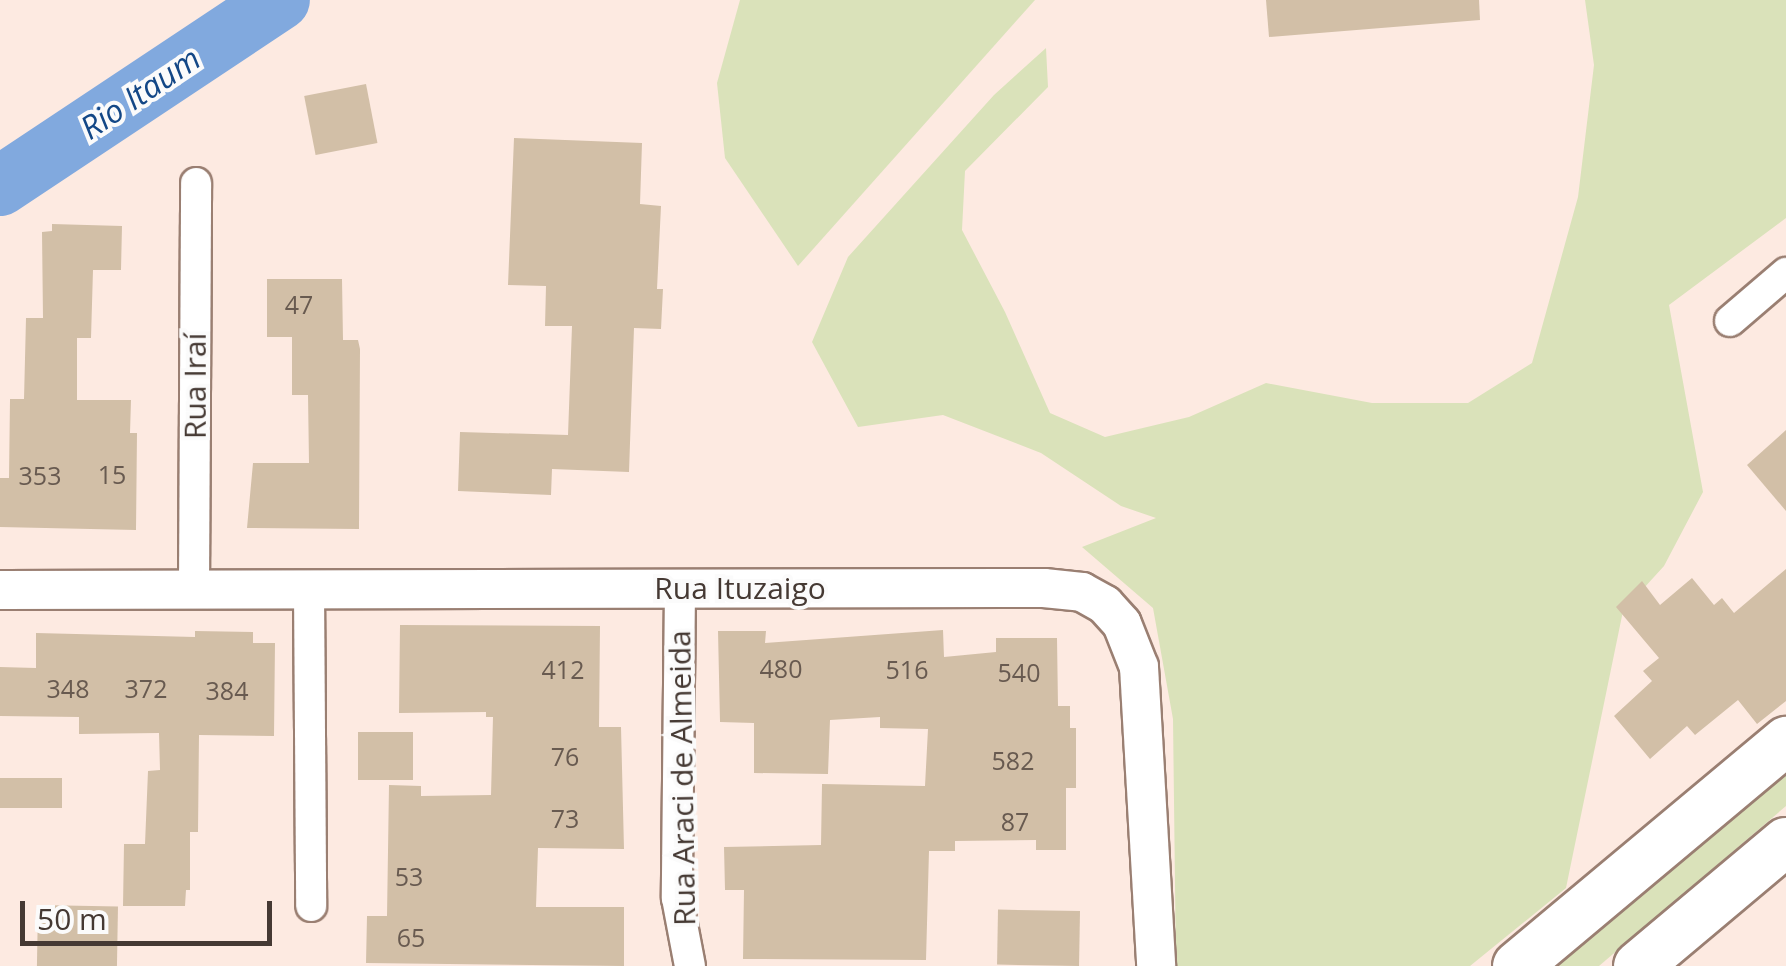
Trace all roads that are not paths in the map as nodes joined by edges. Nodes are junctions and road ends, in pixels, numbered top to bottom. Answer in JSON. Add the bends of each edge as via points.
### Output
{"nodes":[{"id":1,"x":196,"y":183,"type":"dead end"},
{"id":2,"x":1786,"y":273,"type":"edge"},
{"id":3,"x":1730,"y":320,"type":"dead end"},
{"id":4,"x":680,"y":588,"type":"junction"},
{"id":5,"x":309,"y":589,"type":"junction"},
{"id":6,"x":0,"y":590,"type":"edge"},
{"id":7,"x":194,"y":590,"type":"junction"},
{"id":8,"x":1786,"y":740,"type":"edge"},
{"id":9,"x":1786,"y":842,"type":"edge"},
{"id":10,"x":312,"y":906,"type":"dead end"},
{"id":11,"x":690,"y":966,"type":"edge"},
{"id":12,"x":1156,"y":966,"type":"edge"},
{"id":13,"x":1517,"y":966,"type":"edge"},
{"id":14,"x":1638,"y":966,"type":"edge"}],
"edges":[{"from":1,"to":7,"type":"street","name":"Rua Iraí"},
{"from":2,"to":3,"type":"street"},
{"from":4,"to":5,"type":"street","name":"Rua Ituzaigo"},
{"from":4,"to":11,"type":"street","name":"Rua Araci de Almeida","via":[[677,898]]},
{"from":4,"to":12,"type":"street","name":"Rua Ituzaigo","via":[[1044,588],[1082,592],[1105,606],[1122,624],[1139,668]]},
{"from":5,"to":7,"type":"street","name":"Rua Ituzaigo"},
{"from":5,"to":10,"type":"street"},
{"from":6,"to":7,"type":"street","name":"Rua Ituzaigo"},
{"from":8,"to":13,"type":"main road"},
{"from":9,"to":14,"type":"main road"}]}
